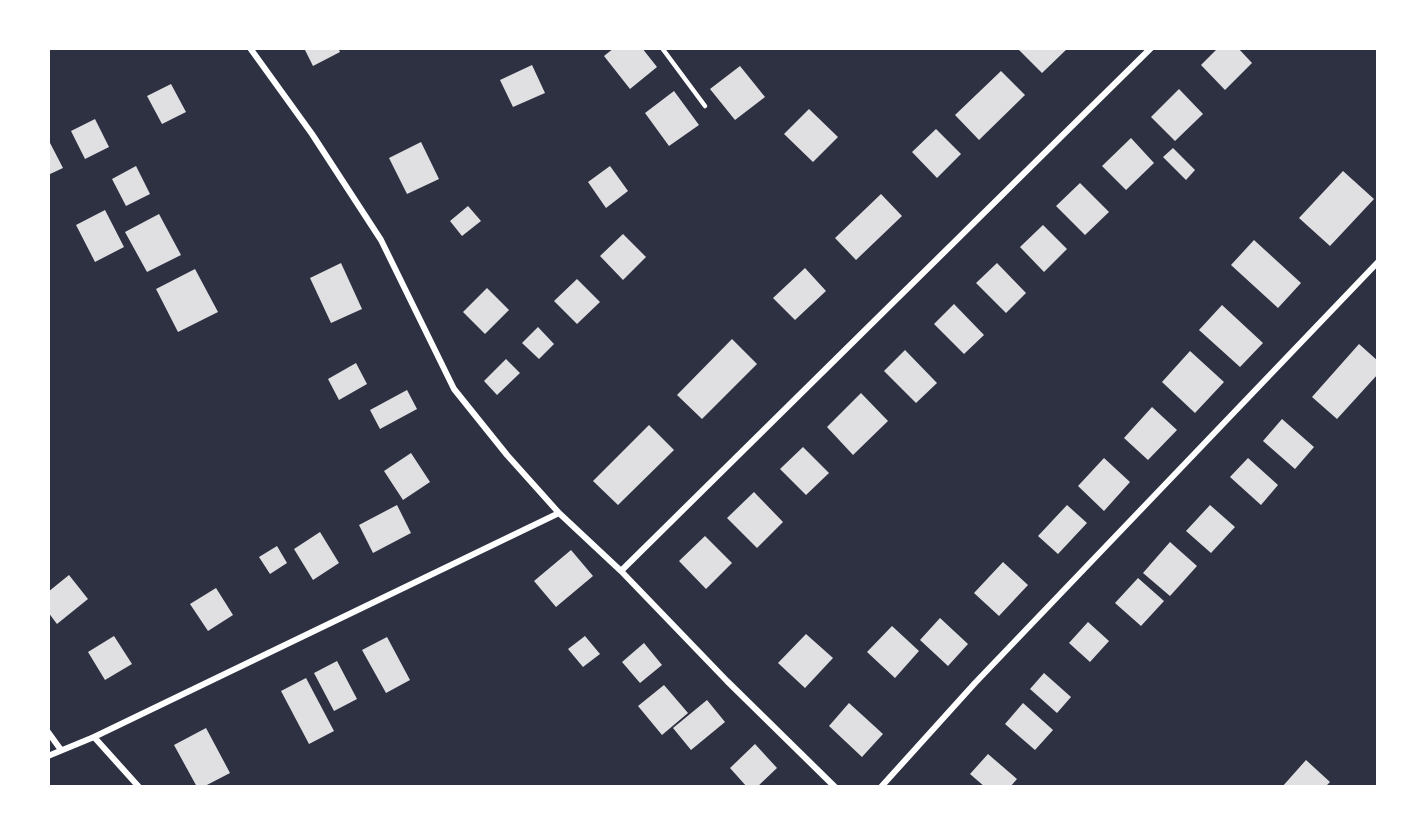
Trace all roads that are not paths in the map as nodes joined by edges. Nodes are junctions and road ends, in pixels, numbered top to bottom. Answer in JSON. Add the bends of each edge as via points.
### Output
{"nodes":[{"id":1,"x":250,"y":48,"type":"edge"},
{"id":2,"x":662,"y":48,"type":"edge"},
{"id":3,"x":1151,"y":48,"type":"edge"},
{"id":4,"x":705,"y":106,"type":"dead end"},
{"id":5,"x":1378,"y":262,"type":"edge"},
{"id":6,"x":559,"y":513,"type":"junction"},
{"id":7,"x":621,"y":571,"type":"junction"},
{"id":8,"x":48,"y":732,"type":"edge"},
{"id":9,"x":94,"y":737,"type":"junction"},
{"id":10,"x":61,"y":750,"type":"junction"},
{"id":11,"x":48,"y":756,"type":"edge"},
{"id":12,"x":139,"y":787,"type":"edge"},
{"id":13,"x":835,"y":787,"type":"edge"},
{"id":14,"x":881,"y":787,"type":"edge"}],
"edges":[{"from":1,"to":6,"type":"street","via":[[381,240],[454,389]]},
{"from":2,"to":4,"type":"lane"},
{"from":3,"to":7,"type":"street"},
{"from":5,"to":14,"type":"street","via":[[975,683]]},
{"from":6,"to":7,"type":"street"},
{"from":6,"to":9,"type":"street"},
{"from":7,"to":13,"type":"street"},
{"from":8,"to":10,"type":"street"},
{"from":9,"to":10,"type":"street"},
{"from":9,"to":12,"type":"street"},
{"from":10,"to":11,"type":"street"}]}
